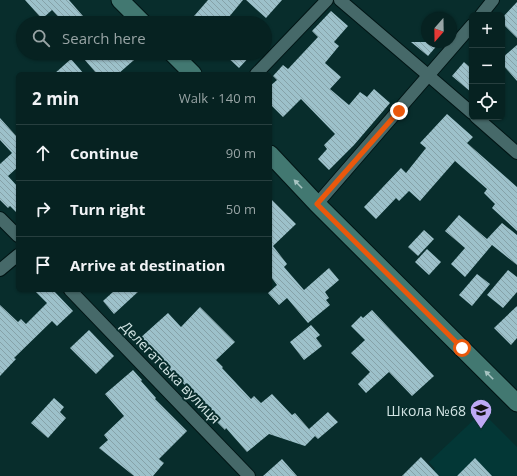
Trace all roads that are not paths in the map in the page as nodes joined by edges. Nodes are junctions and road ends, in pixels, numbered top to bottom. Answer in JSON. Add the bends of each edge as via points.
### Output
{"nodes":[{"id":1,"x":120,"y":0,"type":"edge"},
{"id":2,"x":326,"y":0,"type":"edge"},
{"id":3,"x":340,"y":0,"type":"edge"},
{"id":4,"x":493,"y":0,"type":"edge"},
{"id":5,"x":483,"y":12,"type":"edge"},
{"id":6,"x":136,"y":16,"type":"edge"},
{"id":7,"x":469,"y":29,"type":"edge"},
{"id":8,"x":272,"y":57,"type":"edge"},
{"id":9,"x":179,"y":60,"type":"edge"},
{"id":10,"x":269,"y":60,"type":"edge"},
{"id":11,"x":191,"y":72,"type":"edge"},
{"id":12,"x":258,"y":72,"type":"edge"},
{"id":13,"x":429,"y":76,"type":"junction"},
{"id":14,"x":469,"y":110,"type":"edge"},
{"id":15,"x":479,"y":120,"type":"edge"},
{"id":16,"x":517,"y":153,"type":"edge"},
{"id":17,"x":272,"y":156,"type":"edge"},
{"id":18,"x":317,"y":204,"type":"junction"},
{"id":19,"x":0,"y":218,"type":"edge"},
{"id":20,"x":16,"y":234,"type":"edge"},
{"id":21,"x":16,"y":257,"type":"edge"},
{"id":22,"x":0,"y":270,"type":"edge"},
{"id":23,"x":72,"y":292,"type":"edge"},
{"id":24,"x":517,"y":402,"type":"edge"},
{"id":25,"x":249,"y":476,"type":"edge"}],
"edges":[{"from":1,"to":6,"type":"main road"},
{"from":2,"to":8,"type":"street"},
{"from":3,"to":13,"type":"street"},
{"from":4,"to":5,"type":"street"},
{"from":7,"to":13,"type":"street"},
{"from":9,"to":11,"type":"main road"},
{"from":10,"to":12,"type":"street"},
{"from":13,"to":14,"type":"street"},
{"from":13,"to":18,"type":"street"},
{"from":15,"to":16,"type":"street"},
{"from":18,"to":17,"type":"main road","one_way":true},
{"from":24,"to":18,"type":"main road","one_way":true},
{"from":19,"to":20,"type":"street"},
{"from":21,"to":22,"type":"street"},
{"from":23,"to":25,"type":"street","name":"Делегатська вулиця"}]}
